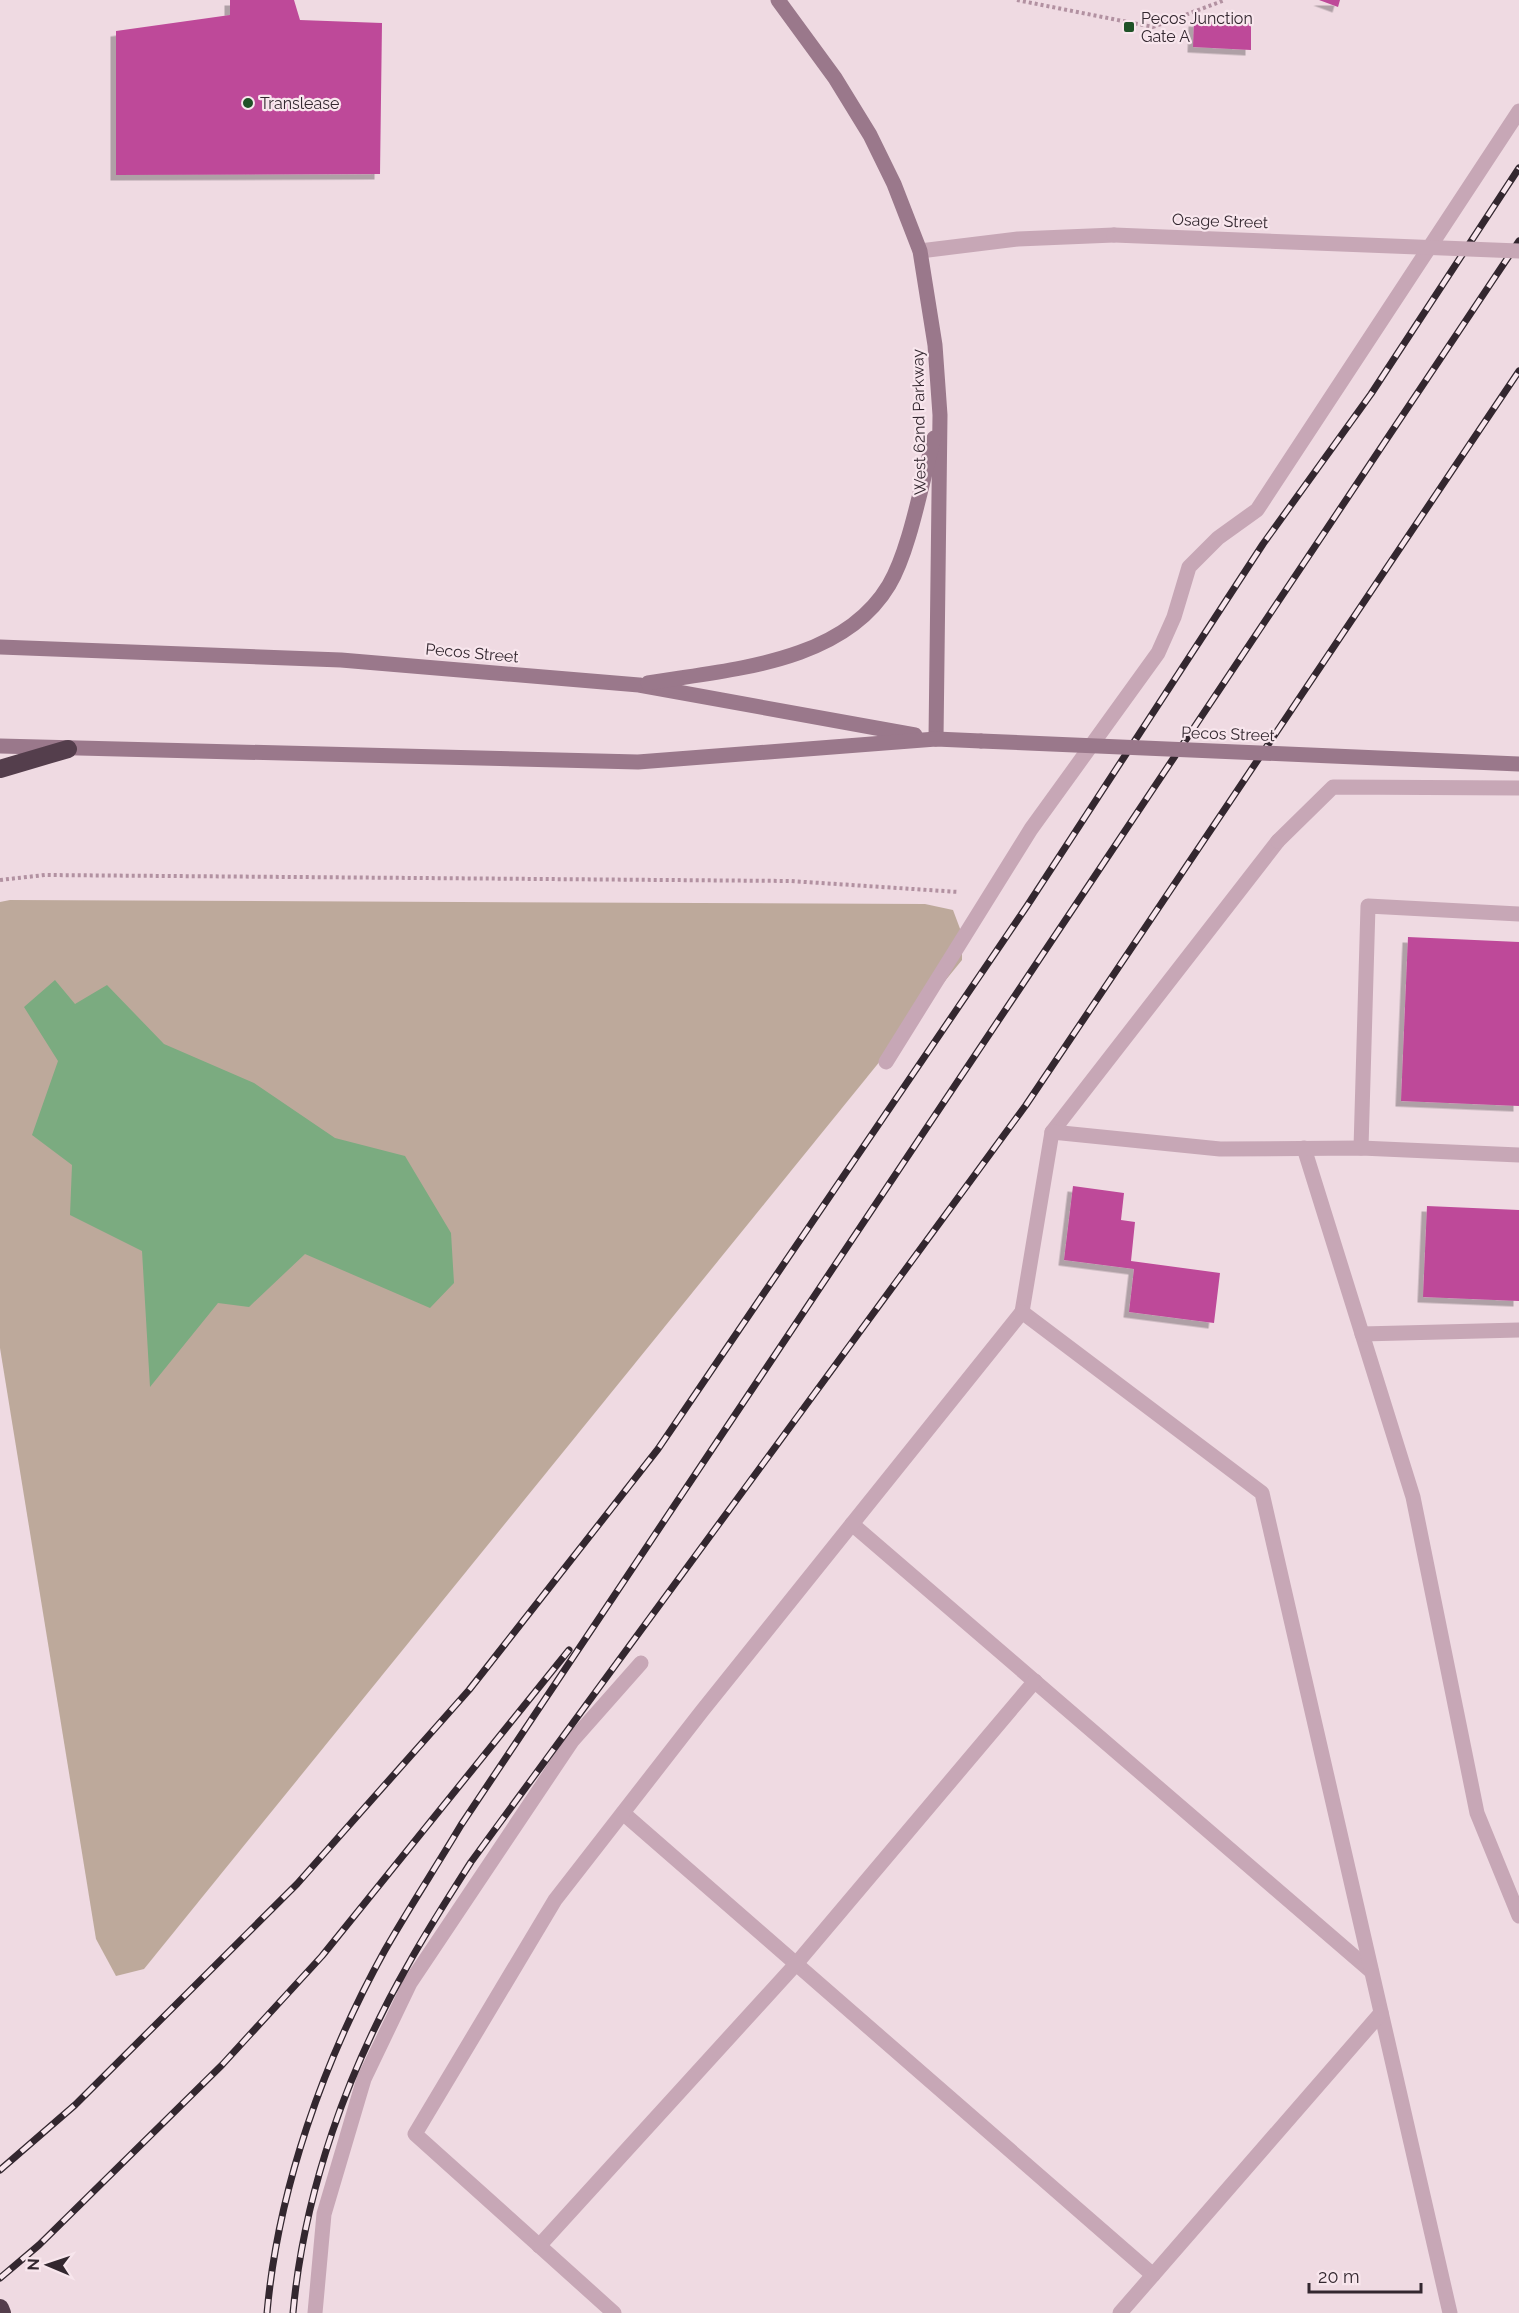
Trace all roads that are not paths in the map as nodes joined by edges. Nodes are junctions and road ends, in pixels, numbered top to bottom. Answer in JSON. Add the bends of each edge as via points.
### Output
{"nodes":[{"id":1,"x":778,"y":0,"type":"edge"},
{"id":2,"x":1519,"y":111,"type":"edge"},
{"id":3,"x":920,"y":251,"type":"junction"},
{"id":4,"x":1519,"y":251,"type":"edge"},
{"id":5,"x":940,"y":415,"type":"junction"},
{"id":6,"x":0,"y":648,"type":"edge"},
{"id":7,"x":639,"y":685,"type":"junction"},
{"id":8,"x":936,"y":739,"type":"junction"},
{"id":9,"x":0,"y":746,"type":"edge"},
{"id":10,"x":68,"y":749,"type":"junction"},
{"id":11,"x":1519,"y":764,"type":"edge"},
{"id":12,"x":0,"y":769,"type":"edge"},
{"id":13,"x":1519,"y":788,"type":"edge"},
{"id":14,"x":1519,"y":914,"type":"edge"},
{"id":15,"x":886,"y":1062,"type":"dead end"},
{"id":16,"x":1052,"y":1132,"type":"junction"},
{"id":17,"x":1304,"y":1148,"type":"junction"},
{"id":18,"x":1361,"y":1148,"type":"junction"},
{"id":19,"x":1519,"y":1155,"type":"edge"},
{"id":20,"x":1022,"y":1312,"type":"junction"},
{"id":21,"x":1519,"y":1330,"type":"edge"},
{"id":22,"x":1362,"y":1334,"type":"junction"},
{"id":23,"x":852,"y":1524,"type":"junction"},
{"id":24,"x":641,"y":1663,"type":"dead end"},
{"id":25,"x":1035,"y":1680,"type":"junction"},
{"id":26,"x":623,"y":1813,"type":"junction"},
{"id":27,"x":1519,"y":1916,"type":"edge"},
{"id":28,"x":796,"y":1964,"type":"junction"},
{"id":29,"x":1371,"y":1971,"type":"junction"},
{"id":30,"x":1381,"y":2013,"type":"junction"},
{"id":31,"x":539,"y":2246,"type":"junction"},
{"id":32,"x":1153,"y":2275,"type":"junction"},
{"id":33,"x":0,"y":2308,"type":"edge"},
{"id":34,"x":2,"y":2313,"type":"edge"},
{"id":35,"x":315,"y":2313,"type":"edge"},
{"id":36,"x":614,"y":2313,"type":"edge"},
{"id":37,"x":1120,"y":2313,"type":"edge"},
{"id":38,"x":1450,"y":2313,"type":"edge"}],
"edges":[{"from":1,"to":3,"type":"main road","name":"West 62nd Parkway","via":[[835,78],[870,135]]},
{"from":2,"to":15,"type":"street","via":[[1257,510],[1218,538],[1189,567],[1158,653],[1031,829]]},
{"from":3,"to":4,"type":"street","name":"Osage Street","bridge":true,"via":[[1018,238],[1114,235]]},
{"from":3,"to":5,"type":"main road","name":"West 62nd Parkway","via":[[935,345]]},
{"from":5,"to":7,"type":"main road","via":[[901,558],[888,586],[869,611],[845,631],[768,662]]},
{"from":5,"to":8,"type":"main road","name":"West 62nd Parkway"},
{"from":6,"to":7,"type":"main road","name":"Pecos Street","via":[[341,660]]},
{"from":7,"to":8,"type":"main road","name":"Pecos Street"},
{"from":8,"to":10,"type":"main road","name":"Pecos Street","via":[[638,762]]},
{"from":8,"to":11,"type":"main road","name":"Pecos Street","bridge":true},
{"from":9,"to":10,"type":"main road","name":"Pecos Street"},
{"from":10,"to":12,"type":"highway"},
{"from":13,"to":16,"type":"street","via":[[1333,787],[1278,841]]},
{"from":14,"to":18,"type":"street","via":[[1368,906]]},
{"from":16,"to":17,"type":"street","via":[[1220,1149]]},
{"from":16,"to":20,"type":"street"},
{"from":17,"to":18,"type":"street"},
{"from":17,"to":22,"type":"street"},
{"from":18,"to":19,"type":"street"},
{"from":20,"to":23,"type":"street"},
{"from":20,"to":29,"type":"street","via":[[1262,1494]]},
{"from":21,"to":22,"type":"street"},
{"from":22,"to":27,"type":"street","via":[[1413,1497],[1477,1813]]},
{"from":23,"to":25,"type":"street"},
{"from":23,"to":26,"type":"street"},
{"from":24,"to":35,"type":"street","via":[[572,1742],[410,1983],[364,2079],[324,2214]]},
{"from":25,"to":28,"type":"street"},
{"from":25,"to":29,"type":"street"},
{"from":26,"to":28,"type":"street"},
{"from":26,"to":31,"type":"street","via":[[555,1900],[415,2134]]},
{"from":28,"to":31,"type":"street"},
{"from":28,"to":32,"type":"street"},
{"from":29,"to":30,"type":"street"},
{"from":30,"to":32,"type":"street"},
{"from":30,"to":38,"type":"street"},
{"from":31,"to":36,"type":"street"},
{"from":32,"to":37,"type":"street"},
{"from":33,"to":34,"type":"highway"}]}
